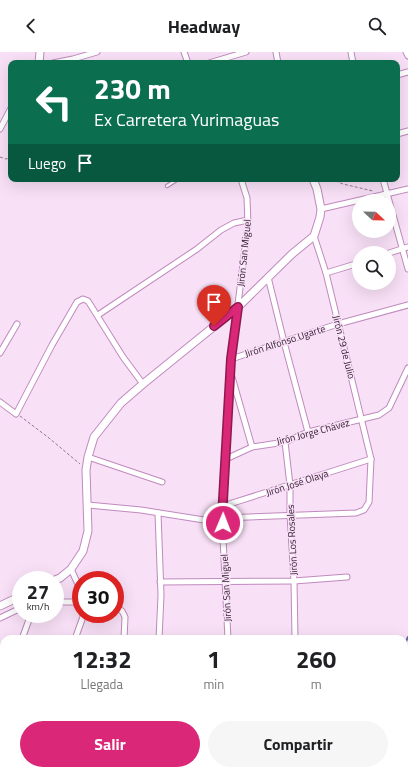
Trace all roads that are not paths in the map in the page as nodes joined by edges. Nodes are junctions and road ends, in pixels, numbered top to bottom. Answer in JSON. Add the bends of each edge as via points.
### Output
{"nodes":[{"id":1,"x":96,"y":52,"type":"edge"},
{"id":2,"x":246,"y":52,"type":"edge"},
{"id":3,"x":406,"y":52,"type":"edge"},
{"id":4,"x":408,"y":56,"type":"edge"},
{"id":5,"x":68,"y":60,"type":"edge"},
{"id":6,"x":219,"y":60,"type":"edge"},
{"id":7,"x":8,"y":113,"type":"edge"},
{"id":8,"x":0,"y":128,"type":"edge"},
{"id":9,"x":173,"y":182,"type":"edge"},
{"id":10,"x":242,"y":182,"type":"edge"},
{"id":11,"x":314,"y":182,"type":"edge"},
{"id":12,"x":384,"y":182,"type":"edge"},
{"id":13,"x":167,"y":186,"type":"dead end"},
{"id":14,"x":408,"y":189,"type":"edge"},
{"id":15,"x":388,"y":194,"type":"joint"},
{"id":16,"x":352,"y":202,"type":"edge"},
{"id":17,"x":321,"y":209,"type":"junction"},
{"id":18,"x":248,"y":220,"type":"junction"},
{"id":19,"x":396,"y":225,"type":"edge"},
{"id":20,"x":314,"y":236,"type":"junction"},
{"id":21,"x":408,"y":247,"type":"edge"},
{"id":22,"x":402,"y":249,"type":"junction"},
{"id":23,"x":396,"y":251,"type":"edge"},
{"id":24,"x":352,"y":265,"type":"edge"},
{"id":25,"x":408,"y":269,"type":"edge"},
{"id":26,"x":326,"y":273,"type":"junction"},
{"id":27,"x":268,"y":277,"type":"junction"},
{"id":28,"x":408,"y":305,"type":"edge"},
{"id":29,"x":238,"y":307,"type":"junction"},
{"id":30,"x":98,"y":316,"type":"junction"},
{"id":31,"x":17,"y":324,"type":"dead end"},
{"id":32,"x":338,"y":324,"type":"junction"},
{"id":33,"x":284,"y":342,"type":"junction"},
{"id":34,"x":0,"y":353,"type":"edge"},
{"id":35,"x":231,"y":359,"type":"junction"},
{"id":36,"x":408,"y":368,"type":"edge"},
{"id":37,"x":231,"y":371,"type":"junction"},
{"id":38,"x":143,"y":384,"type":"junction"},
{"id":39,"x":0,"y":402,"type":"edge"},
{"id":40,"x":362,"y":420,"type":"junction"},
{"id":41,"x":308,"y":432,"type":"junction"},
{"id":42,"x":285,"y":442,"type":"junction"},
{"id":43,"x":252,"y":447,"type":"junction"},
{"id":44,"x":88,"y":457,"type":"junction"},
{"id":45,"x":226,"y":459,"type":"junction"},
{"id":46,"x":371,"y":459,"type":"junction"},
{"id":47,"x":162,"y":482,"type":"dead end"},
{"id":48,"x":290,"y":485,"type":"junction"},
{"id":49,"x":88,"y":505,"type":"junction"},
{"id":50,"x":223,"y":506,"type":"junction"},
{"id":51,"x":158,"y":513,"type":"junction"},
{"id":52,"x":290,"y":515,"type":"junction"},
{"id":53,"x":223,"y":520,"type":"junction"},
{"id":54,"x":71,"y":569,"type":"joint"},
{"id":55,"x":64,"y":575,"type":"edge"},
{"id":56,"x":347,"y":577,"type":"dead end"},
{"id":57,"x":294,"y":581,"type":"junction"},
{"id":58,"x":160,"y":582,"type":"junction"},
{"id":59,"x":225,"y":582,"type":"junction"},
{"id":60,"x":12,"y":600,"type":"edge"},
{"id":61,"x":0,"y":606,"type":"edge"},
{"id":62,"x":12,"y":612,"type":"edge"},
{"id":63,"x":0,"y":618,"type":"edge"},
{"id":64,"x":28,"y":623,"type":"edge"},
{"id":65,"x":81,"y":623,"type":"edge"},
{"id":66,"x":124,"y":623,"type":"edge"},
{"id":67,"x":23,"y":635,"type":"edge"},
{"id":68,"x":76,"y":635,"type":"edge"},
{"id":69,"x":124,"y":635,"type":"edge"},
{"id":70,"x":159,"y":635,"type":"edge"},
{"id":71,"x":228,"y":635,"type":"edge"},
{"id":72,"x":296,"y":635,"type":"edge"}],
"edges":[{"from":1,"to":5,"type":"street"},
{"from":2,"to":6,"type":"street"},
{"from":3,"to":4,"type":"street"},
{"from":7,"to":8,"type":"street"},
{"from":9,"to":13,"type":"lane"},
{"from":10,"to":18,"type":"street","name":"Jirón San Miguel","via":[[247,198]]},
{"from":11,"to":17,"type":"street"},
{"from":12,"to":15,"type":"street"},
{"from":14,"to":15,"type":"street"},
{"from":16,"to":17,"type":"street"},
{"from":17,"to":20,"type":"street"},
{"from":18,"to":29,"type":"street","name":"Jirón San Miguel"},
{"from":18,"to":30,"type":"street","via":[[234,223],[221,230]]},
{"from":19,"to":22,"type":"street"},
{"from":20,"to":26,"type":"street","name":"Jirón 29 de Julio"},
{"from":20,"to":27,"type":"street"},
{"from":21,"to":22,"type":"street"},
{"from":22,"to":23,"type":"street"},
{"from":22,"to":25,"type":"street"},
{"from":24,"to":26,"type":"street"},
{"from":26,"to":32,"type":"street","name":"Jirón 29 de Julio"},
{"from":27,"to":29,"type":"street"},
{"from":27,"to":33,"type":"street"},
{"from":28,"to":32,"type":"street","name":"Jirón Alfonso Ugarte"},
{"from":29,"to":35,"type":"street","name":"Jirón San Miguel"},
{"from":29,"to":38,"type":"street"},
{"from":30,"to":38,"type":"street"},
{"from":30,"to":39,"type":"street","via":[[88,301],[83,299],[77,302],[16,414]]},
{"from":31,"to":34,"type":"street"},
{"from":32,"to":33,"type":"street","name":"Jirón Alfonso Ugarte"},
{"from":32,"to":40,"type":"street","name":"Jirón 29 de Julio"},
{"from":33,"to":35,"type":"street","name":"Jirón Alfonso Ugarte"},
{"from":33,"to":41,"type":"street"},
{"from":35,"to":37,"type":"street","name":"Jirón San Miguel"},
{"from":36,"to":40,"type":"street","name":"Jirón Jorge Chávez","via":[[389,408]]},
{"from":37,"to":43,"type":"street"},
{"from":37,"to":45,"type":"street","name":"Jirón San Miguel"},
{"from":38,"to":44,"type":"street","via":[[121,403],[94,436]]},
{"from":40,"to":41,"type":"street","name":"Jirón Jorge Chávez"},
{"from":40,"to":46,"type":"street","name":"Jirón 29 de Julio"},
{"from":41,"to":42,"type":"street","name":"Jirón Jorge Chávez"},
{"from":42,"to":43,"type":"street","name":"Jirón Jorge Chávez"},
{"from":42,"to":48,"type":"street","name":"Jirón Los Rosales"},
{"from":43,"to":45,"type":"street","name":"Jirón Jorge Chávez"},
{"from":44,"to":47,"type":"street"},
{"from":44,"to":49,"type":"street"},
{"from":45,"to":50,"type":"street","name":"Jirón San Miguel"},
{"from":46,"to":48,"type":"street","name":"Jirón José Olaya"},
{"from":46,"to":52,"type":"street","name":"Jirón 29 de Julio","via":[[369,502],[364,510],[356,513]]},
{"from":48,"to":50,"type":"street","name":"Jirón José Olaya"},
{"from":48,"to":52,"type":"street","name":"Jirón Los Rosales"},
{"from":49,"to":51,"type":"street"},
{"from":49,"to":54,"type":"street","via":[[88,531],[83,551]]},
{"from":50,"to":53,"type":"street","name":"Jirón San Miguel"},
{"from":51,"to":53,"type":"street"},
{"from":51,"to":58,"type":"street"},
{"from":52,"to":53,"type":"street"},
{"from":52,"to":57,"type":"street","name":"Jirón Los Rosales"},
{"from":53,"to":59,"type":"street","name":"Jirón San Miguel"},
{"from":54,"to":55,"type":"street"},
{"from":56,"to":57,"type":"street"},
{"from":57,"to":59,"type":"street"},
{"from":57,"to":72,"type":"street","name":"Jirón Los Rosales"},
{"from":58,"to":59,"type":"street"},
{"from":58,"to":70,"type":"street"},
{"from":59,"to":71,"type":"street","name":"Jirón San Miguel"},
{"from":60,"to":61,"type":"street"},
{"from":62,"to":63,"type":"street"},
{"from":64,"to":67,"type":"street"},
{"from":65,"to":68,"type":"street"},
{"from":66,"to":69,"type":"street"}]}
